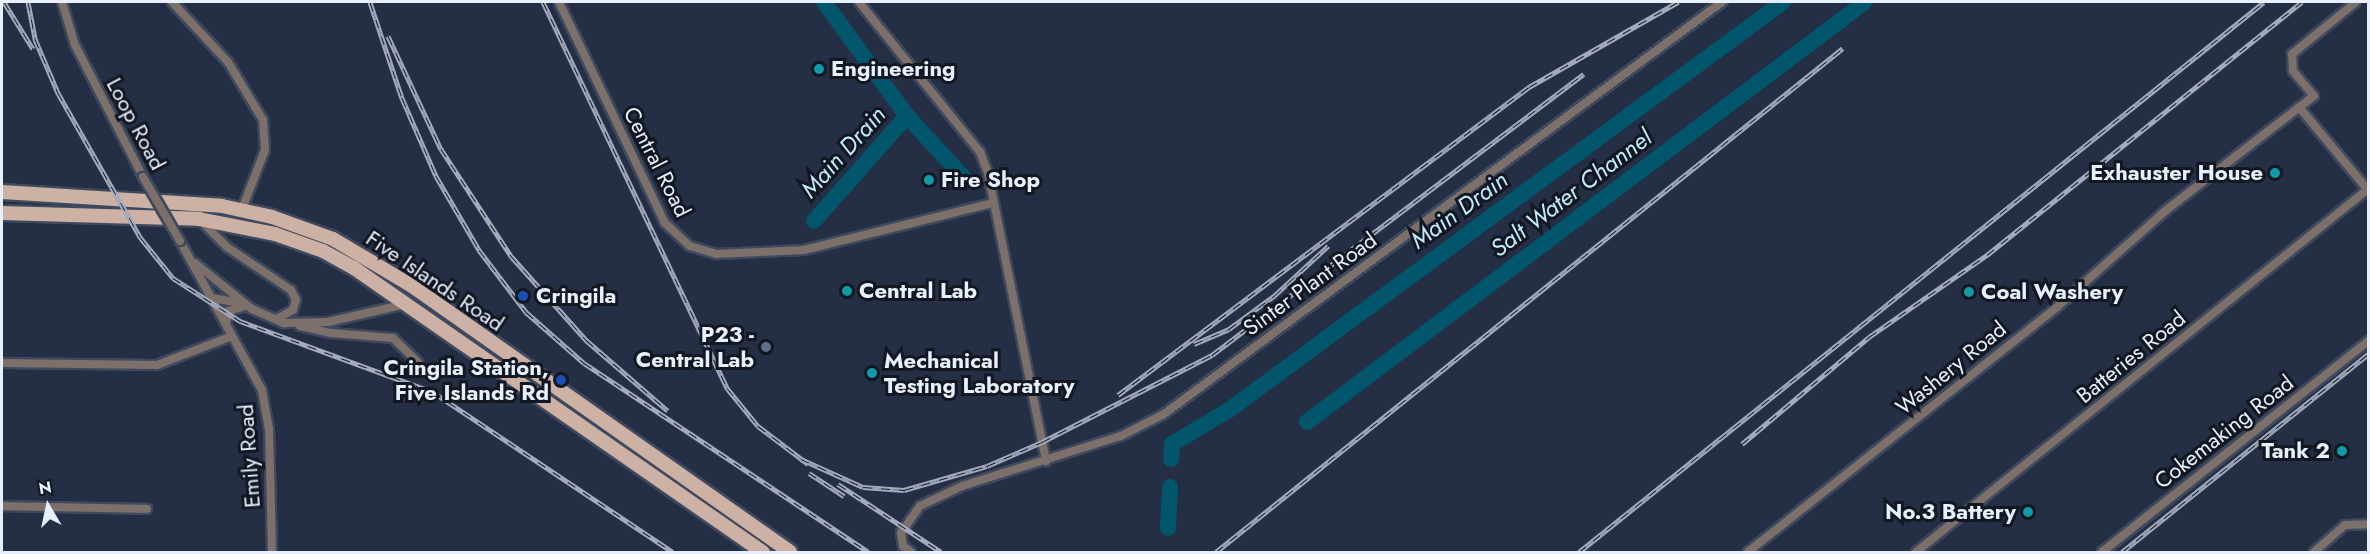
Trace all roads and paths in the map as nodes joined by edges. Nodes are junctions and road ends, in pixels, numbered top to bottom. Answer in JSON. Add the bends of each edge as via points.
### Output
{"nodes":[{"id":1,"x":62,"y":2,"type":"edge"},
{"id":2,"x":172,"y":2,"type":"edge"},
{"id":3,"x":559,"y":2,"type":"edge"},
{"id":4,"x":1722,"y":2,"type":"edge"},
{"id":5,"x":2356,"y":2,"type":"edge"},
{"id":6,"x":862,"y":3,"type":"edge"},
{"id":7,"x":2299,"y":107,"type":"junction"},
{"id":8,"x":2368,"y":189,"type":"edge"},
{"id":9,"x":2,"y":192,"type":"edge"},
{"id":10,"x":993,"y":203,"type":"junction"},
{"id":11,"x":242,"y":209,"type":"junction"},
{"id":12,"x":2,"y":213,"type":"edge"},
{"id":13,"x":199,"y":219,"type":"junction"},
{"id":14,"x":190,"y":258,"type":"junction"},
{"id":15,"x":211,"y":298,"type":"junction"},
{"id":16,"x":407,"y":304,"type":"junction"},
{"id":17,"x":250,"y":308,"type":"junction"},
{"id":18,"x":272,"y":319,"type":"junction"},
{"id":19,"x":314,"y":322,"type":"junction"},
{"id":20,"x":284,"y":323,"type":"junction"},
{"id":21,"x":226,"y":324,"type":"junction"},
{"id":22,"x":350,"y":334,"type":"junction"},
{"id":23,"x":232,"y":336,"type":"junction"},
{"id":24,"x":2368,"y":341,"type":"edge"},
{"id":25,"x":418,"y":362,"type":"dead end"},
{"id":26,"x":2,"y":363,"type":"edge"},
{"id":27,"x":1046,"y":461,"type":"junction"},
{"id":28,"x":2,"y":506,"type":"edge"},
{"id":29,"x":147,"y":509,"type":"dead end"},
{"id":30,"x":2368,"y":524,"type":"edge"},
{"id":31,"x":272,"y":552,"type":"edge"},
{"id":32,"x":763,"y":552,"type":"edge"},
{"id":33,"x":790,"y":552,"type":"edge"},
{"id":34,"x":911,"y":552,"type":"edge"},
{"id":35,"x":1748,"y":552,"type":"edge"},
{"id":36,"x":1916,"y":552,"type":"edge"},
{"id":37,"x":2102,"y":552,"type":"edge"},
{"id":38,"x":2314,"y":552,"type":"edge"}],
"edges":[{"from":1,"to":14,"type":"street","name":"Loop Road","bridge":true,"via":[[75,45]]},
{"from":2,"to":11,"type":"street","via":[[228,62],[263,120],[265,150]]},
{"from":3,"to":10,"type":"street","name":"Central Road","via":[[664,223],[690,246],[717,254],[804,250]]},
{"from":4,"to":27,"type":"street","name":"Sinter Plant Road","via":[[1164,414],[1121,436]]},
{"from":5,"to":7,"type":"street","name":"Washery Road","via":[[2292,54],[2292,71],[2314,96]]},
{"from":6,"to":10,"type":"street","via":[[980,152]]},
{"from":7,"to":8,"type":"street"},
{"from":7,"to":35,"type":"street","name":"Washery Road","via":[[2165,211],[2057,307]]},
{"from":8,"to":36,"type":"street","name":"Batteries Road"},
{"from":9,"to":11,"type":"main road","name":"Five Islands Road","via":[[201,203]]},
{"from":10,"to":27,"type":"street"},
{"from":11,"to":33,"type":"main road","name":"Five Islands Road","via":[[333,239],[412,286]]},
{"from":12,"to":13,"type":"main road","name":"Five Islands Road"},
{"from":13,"to":16,"type":"main road","name":"Five Islands Road","via":[[275,234],[323,251]]},
{"from":13,"to":18,"type":"street","via":[[227,247],[291,290],[296,300],[293,310]]},
{"from":14,"to":15,"type":"street","name":"Loop Road"},
{"from":14,"to":17,"type":"street","name":"Loop Road"},
{"from":15,"to":17,"type":"street"},
{"from":15,"to":21,"type":"street","name":"Emily Road"},
{"from":16,"to":19,"type":"street","name":"Loop Road"},
{"from":16,"to":32,"type":"main road","name":"Five Islands Road"},
{"from":17,"to":18,"type":"street","name":"Loop Road"},
{"from":17,"to":21,"type":"street","via":[[230,310]]},
{"from":18,"to":20,"type":"street","name":"Loop Road"},
{"from":19,"to":20,"type":"street","name":"Loop Road"},
{"from":19,"to":22,"type":"street"},
{"from":20,"to":22,"type":"street"},
{"from":21,"to":23,"type":"street","name":"Emily Road"},
{"from":22,"to":25,"type":"street","via":[[397,339]]},
{"from":23,"to":26,"type":"street","via":[[158,365]]},
{"from":23,"to":31,"type":"street","name":"Emily Road","via":[[256,374],[267,407]]},
{"from":24,"to":37,"type":"street","name":"Cokemaking Road"},
{"from":27,"to":34,"type":"street","name":"Sinter Plant Road","via":[[927,500],[906,520],[901,534],[902,543]]},
{"from":28,"to":29,"type":"street"},
{"from":30,"to":38,"type":"street","via":[[2345,525]]}]}
